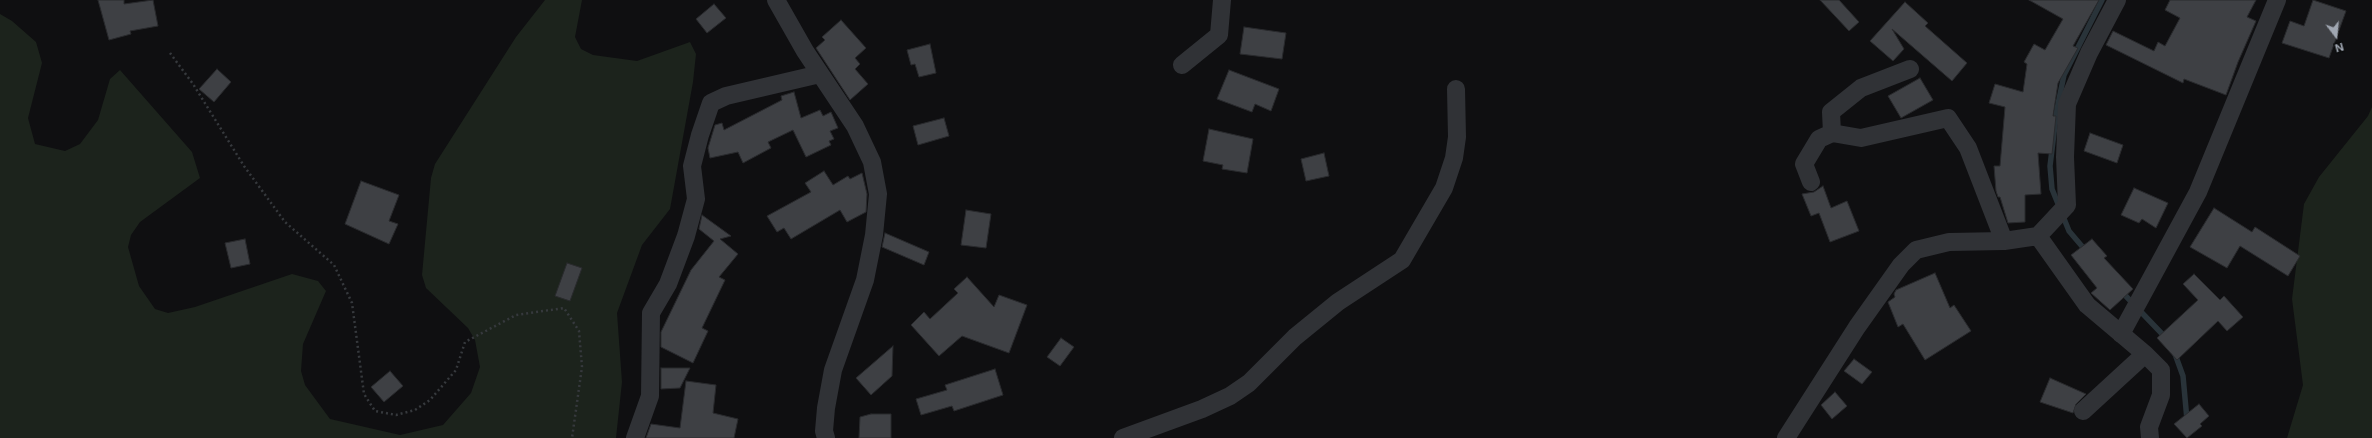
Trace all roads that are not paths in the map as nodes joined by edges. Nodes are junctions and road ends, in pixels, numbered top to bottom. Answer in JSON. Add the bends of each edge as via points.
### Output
{"nodes":[{"id":1,"x":776,"y":0,"type":"edge"},
{"id":2,"x":1222,"y":0,"type":"edge"},
{"id":3,"x":2117,"y":0,"type":"edge"},
{"id":4,"x":2277,"y":0,"type":"edge"},
{"id":5,"x":1182,"y":65,"type":"dead end"},
{"id":6,"x":1910,"y":69,"type":"dead end"},
{"id":7,"x":820,"y":74,"type":"junction"},
{"id":8,"x":1456,"y":89,"type":"dead end"},
{"id":9,"x":1832,"y":133,"type":"junction"},
{"id":10,"x":1811,"y":182,"type":"dead end"},
{"id":11,"x":2038,"y":236,"type":"junction"},
{"id":12,"x":2004,"y":241,"type":"junction"},
{"id":13,"x":2121,"y":334,"type":"junction"},
{"id":14,"x":2145,"y":354,"type":"junction"},
{"id":15,"x":2083,"y":411,"type":"dead end"},
{"id":16,"x":635,"y":438,"type":"edge"},
{"id":17,"x":826,"y":438,"type":"edge"},
{"id":18,"x":1123,"y":438,"type":"edge"},
{"id":19,"x":1786,"y":438,"type":"edge"},
{"id":20,"x":2150,"y":438,"type":"edge"}],
"edges":[{"from":1,"to":7,"type":"street"},
{"from":2,"to":5,"type":"street","via":[[1219,35]]},
{"from":3,"to":11,"type":"street","via":[[2089,53],[2067,104],[2067,206]]},
{"from":4,"to":13,"type":"street","via":[[2198,192]]},
{"from":6,"to":9,"type":"street","via":[[1860,88],[1831,112]]},
{"from":7,"to":16,"type":"street","via":[[726,96],[711,104],[692,166],[696,199],[686,236],[668,284],[651,314],[650,396]]},
{"from":7,"to":17,"type":"street","via":[[855,126],[872,162],[878,194],[874,235],[865,280],[833,370],[826,408]]},
{"from":8,"to":18,"type":"street","via":[[1457,137],[1454,158],[1444,188],[1402,260],[1338,302],[1295,337],[1243,388],[1202,409]]},
{"from":9,"to":10,"type":"street","via":[[1819,140],[1804,164]]},
{"from":9,"to":12,"type":"street","via":[[1861,138],[1948,118],[1968,148]]},
{"from":11,"to":12,"type":"street"},
{"from":11,"to":13,"type":"street","via":[[2087,305]]},
{"from":12,"to":19,"type":"street","via":[[1949,242],[1916,250],[1901,265],[1857,327]]},
{"from":13,"to":14,"type":"street"},
{"from":14,"to":15,"type":"street"},
{"from":14,"to":20,"type":"street","via":[[2161,370],[2161,395],[2149,427]]}]}
